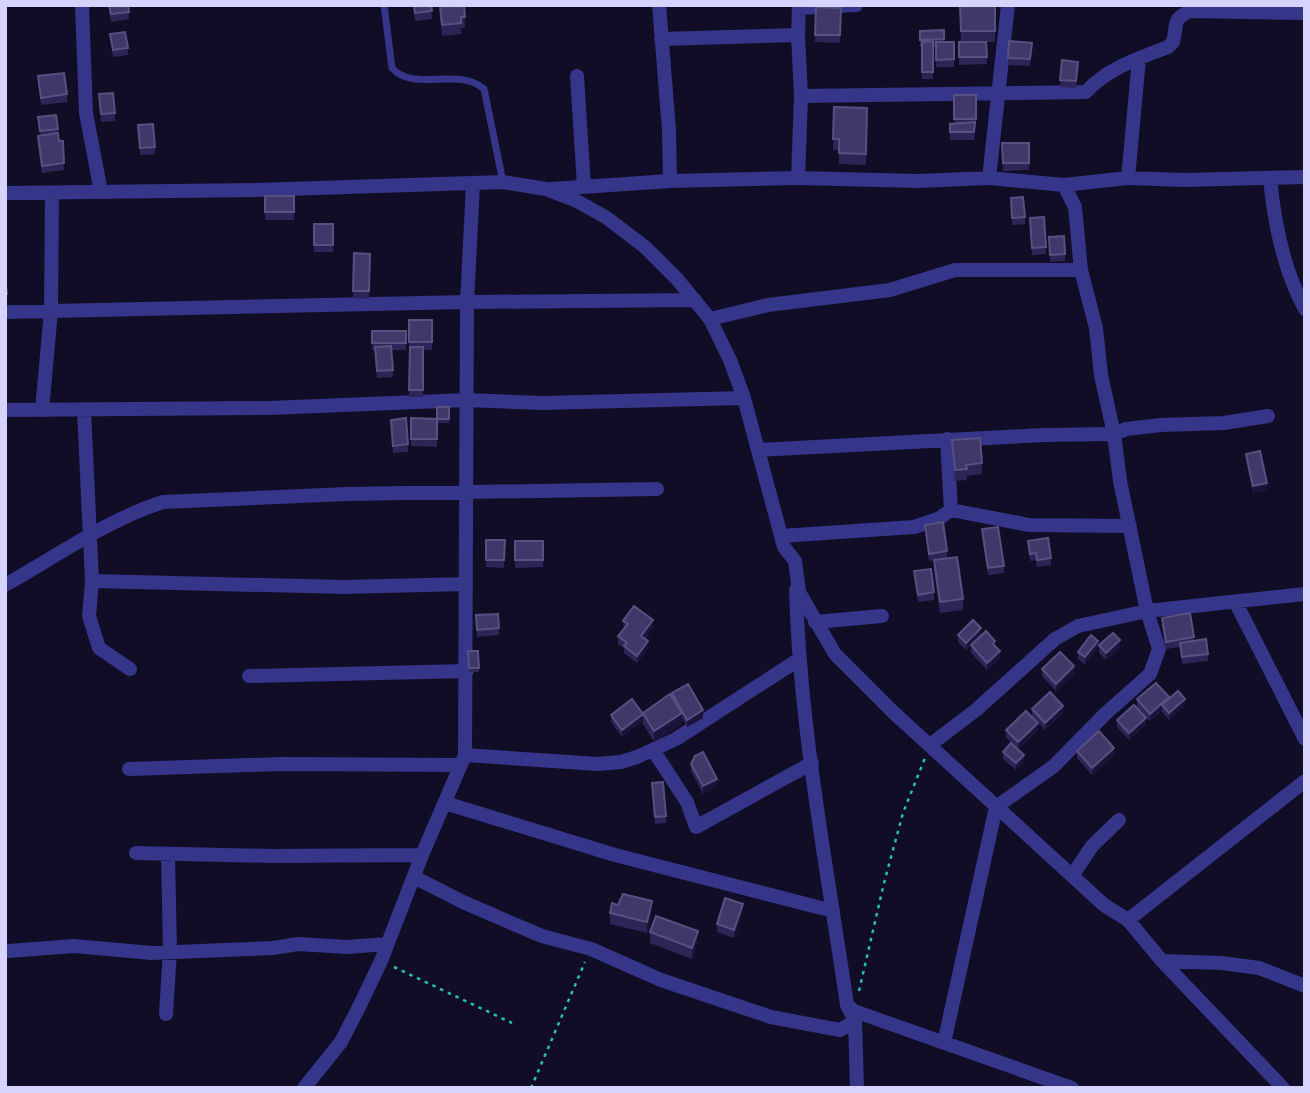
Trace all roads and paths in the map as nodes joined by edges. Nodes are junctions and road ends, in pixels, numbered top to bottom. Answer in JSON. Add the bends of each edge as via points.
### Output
{"nodes":[{"id":1,"x":82,"y":5,"type":"edge"},
{"id":2,"x":384,"y":5,"type":"edge"},
{"id":3,"x":659,"y":5,"type":"edge"},
{"id":4,"x":856,"y":5,"type":"edge"},
{"id":5,"x":1008,"y":5,"type":"edge"},
{"id":6,"x":799,"y":6,"type":"edge"},
{"id":7,"x":1305,"y":13,"type":"edge"},
{"id":8,"x":798,"y":36,"type":"junction"},
{"id":9,"x":661,"y":39,"type":"junction"},
{"id":10,"x":1139,"y":59,"type":"junction"},
{"id":11,"x":577,"y":76,"type":"dead end"},
{"id":12,"x":999,"y":92,"type":"junction"},
{"id":13,"x":801,"y":96,"type":"junction"},
{"id":14,"x":1305,"y":177,"type":"edge"},
{"id":15,"x":798,"y":178,"type":"junction"},
{"id":16,"x":989,"y":178,"type":"junction"},
{"id":17,"x":1128,"y":178,"type":"junction"},
{"id":18,"x":1270,"y":178,"type":"junction"},
{"id":19,"x":670,"y":181,"type":"junction"},
{"id":20,"x":503,"y":182,"type":"junction"},
{"id":21,"x":473,"y":184,"type":"junction"},
{"id":22,"x":1064,"y":185,"type":"junction"},
{"id":23,"x":584,"y":186,"type":"junction"},
{"id":24,"x":546,"y":189,"type":"junction"},
{"id":25,"x":101,"y":192,"type":"junction"},
{"id":26,"x":5,"y":193,"type":"edge"},
{"id":27,"x":52,"y":193,"type":"junction"},
{"id":28,"x":1081,"y":270,"type":"junction"},
{"id":29,"x":695,"y":300,"type":"junction"},
{"id":30,"x":467,"y":302,"type":"junction"},
{"id":31,"x":1305,"y":309,"type":"edge"},
{"id":32,"x":5,"y":312,"type":"edge"},
{"id":33,"x":51,"y":312,"type":"junction"},
{"id":34,"x":710,"y":319,"type":"junction"},
{"id":35,"x":744,"y":398,"type":"junction"},
{"id":36,"x":467,"y":400,"type":"junction"},
{"id":37,"x":5,"y":410,"type":"edge"},
{"id":38,"x":83,"y":410,"type":"junction"},
{"id":39,"x":42,"y":411,"type":"junction"},
{"id":40,"x":1268,"y":416,"type":"dead end"},
{"id":41,"x":1114,"y":434,"type":"junction"},
{"id":42,"x":947,"y":439,"type":"junction"},
{"id":43,"x":759,"y":450,"type":"junction"},
{"id":44,"x":657,"y":489,"type":"dead end"},
{"id":45,"x":466,"y":492,"type":"junction"},
{"id":46,"x":951,"y":510,"type":"junction"},
{"id":47,"x":1130,"y":526,"type":"junction"},
{"id":48,"x":781,"y":536,"type":"junction"},
{"id":49,"x":90,"y":537,"type":"junction"},
{"id":50,"x":795,"y":561,"type":"junction"},
{"id":51,"x":92,"y":581,"type":"junction"},
{"id":52,"x":466,"y":584,"type":"junction"},
{"id":53,"x":5,"y":585,"type":"edge"},
{"id":54,"x":1305,"y":594,"type":"edge"},
{"id":55,"x":1236,"y":603,"type":"junction"},
{"id":56,"x":1147,"y":611,"type":"junction"},
{"id":57,"x":882,"y":616,"type":"dead end"},
{"id":58,"x":815,"y":622,"type":"junction"},
{"id":59,"x":798,"y":660,"type":"junction"},
{"id":60,"x":130,"y":668,"type":"dead end"},
{"id":61,"x":467,"y":671,"type":"junction"},
{"id":62,"x":249,"y":676,"type":"dead end"},
{"id":63,"x":1305,"y":739,"type":"edge"},
{"id":64,"x":930,"y":745,"type":"junction"},
{"id":65,"x":653,"y":750,"type":"junction"},
{"id":66,"x":463,"y":760,"type":"junction"},
{"id":67,"x":812,"y":763,"type":"junction"},
{"id":68,"x":129,"y":769,"type":"dead end"},
{"id":69,"x":1305,"y":781,"type":"edge"},
{"id":70,"x":445,"y":803,"type":"junction"},
{"id":71,"x":996,"y":807,"type":"junction"},
{"id":72,"x":1119,"y":820,"type":"dead end"},
{"id":73,"x":136,"y":853,"type":"dead end"},
{"id":74,"x":168,"y":854,"type":"junction"},
{"id":75,"x":422,"y":855,"type":"junction"},
{"id":76,"x":1072,"y":876,"type":"junction"},
{"id":77,"x":415,"y":877,"type":"junction"},
{"id":78,"x":833,"y":911,"type":"junction"},
{"id":79,"x":1128,"y":920,"type":"junction"},
{"id":80,"x":387,"y":944,"type":"junction"},
{"id":81,"x":591,"y":949,"type":"junction"},
{"id":82,"x":8,"y":951,"type":"dead end"},
{"id":83,"x":170,"y":951,"type":"junction"},
{"id":84,"x":381,"y":961,"type":"junction"},
{"id":85,"x":1162,"y":961,"type":"junction"},
{"id":86,"x":1305,"y":986,"type":"edge"},
{"id":87,"x":852,"y":1012,"type":"junction"},
{"id":88,"x":166,"y":1014,"type":"dead end"},
{"id":89,"x":512,"y":1024,"type":"dead end"},
{"id":90,"x":944,"y":1043,"type":"junction"},
{"id":91,"x":304,"y":1088,"type":"edge"},
{"id":92,"x":531,"y":1088,"type":"edge"},
{"id":93,"x":857,"y":1088,"type":"edge"},
{"id":94,"x":1072,"y":1088,"type":"edge"},
{"id":95,"x":1283,"y":1088,"type":"edge"}],
"edges":[{"from":1,"to":25,"type":"street","via":[[86,113]]},
{"from":2,"to":20,"type":"lane","via":[[392,68],[398,75],[464,79],[484,89]]},
{"from":3,"to":9,"type":"street"},
{"from":4,"to":6,"type":"street"},
{"from":5,"to":12,"type":"street"},
{"from":6,"to":8,"type":"street"},
{"from":7,"to":10,"type":"street","via":[[1190,11],[1175,23],[1168,47]]},
{"from":8,"to":9,"type":"street"},
{"from":8,"to":13,"type":"street"},
{"from":9,"to":19,"type":"street"},
{"from":10,"to":12,"type":"street","via":[[1111,72],[1086,92]]},
{"from":10,"to":17,"type":"street"},
{"from":11,"to":23,"type":"street"},
{"from":12,"to":13,"type":"street"},
{"from":12,"to":16,"type":"street"},
{"from":13,"to":15,"type":"street"},
{"from":14,"to":18,"type":"street"},
{"from":15,"to":16,"type":"street"},
{"from":15,"to":19,"type":"street"},
{"from":16,"to":22,"type":"street"},
{"from":17,"to":18,"type":"street"},
{"from":17,"to":22,"type":"street"},
{"from":18,"to":31,"type":"street","via":[[1294,290]]},
{"from":19,"to":23,"type":"street"},
{"from":20,"to":21,"type":"street"},
{"from":20,"to":24,"type":"street"},
{"from":21,"to":25,"type":"street"},
{"from":21,"to":30,"type":"street"},
{"from":22,"to":28,"type":"street","via":[[1075,207]]},
{"from":23,"to":24,"type":"street"},
{"from":24,"to":29,"type":"street","via":[[607,218],[645,247]]},
{"from":25,"to":27,"type":"street"},
{"from":26,"to":27,"type":"street"},
{"from":27,"to":33,"type":"street"},
{"from":28,"to":34,"type":"street","via":[[955,270],[890,290],[768,305]]},
{"from":28,"to":41,"type":"street"},
{"from":29,"to":30,"type":"street"},
{"from":29,"to":34,"type":"street"},
{"from":30,"to":33,"type":"street"},
{"from":30,"to":36,"type":"street"},
{"from":32,"to":33,"type":"street"},
{"from":33,"to":39,"type":"street"},
{"from":34,"to":35,"type":"street"},
{"from":35,"to":36,"type":"street","via":[[542,403]]},
{"from":35,"to":43,"type":"street"},
{"from":36,"to":38,"type":"street"},
{"from":36,"to":45,"type":"street"},
{"from":37,"to":39,"type":"street"},
{"from":38,"to":39,"type":"street"},
{"from":38,"to":49,"type":"street"},
{"from":40,"to":41,"type":"street","via":[[1149,426]]},
{"from":41,"to":42,"type":"street"},
{"from":41,"to":47,"type":"street"},
{"from":42,"to":43,"type":"street"},
{"from":42,"to":46,"type":"street"},
{"from":43,"to":48,"type":"street"},
{"from":44,"to":45,"type":"street"},
{"from":45,"to":49,"type":"street","via":[[163,502]]},
{"from":45,"to":52,"type":"street"},
{"from":46,"to":47,"type":"street","via":[[1029,525]]},
{"from":46,"to":48,"type":"street","via":[[914,527]]},
{"from":47,"to":56,"type":"street"},
{"from":48,"to":50,"type":"street"},
{"from":49,"to":51,"type":"street"},
{"from":49,"to":53,"type":"street"},
{"from":50,"to":58,"type":"street","via":[[799,592]]},
{"from":50,"to":59,"type":"street"},
{"from":51,"to":52,"type":"street","via":[[344,587]]},
{"from":51,"to":60,"type":"street","via":[[89,615],[99,648]]},
{"from":52,"to":61,"type":"street"},
{"from":54,"to":55,"type":"street"},
{"from":55,"to":56,"type":"street"},
{"from":55,"to":63,"type":"street"},
{"from":56,"to":64,"type":"street","via":[[1078,626],[1055,639]]},
{"from":56,"to":71,"type":"street","via":[[1159,649],[1150,674],[1054,766]]},
{"from":57,"to":58,"type":"street"},
{"from":58,"to":64,"type":"street","via":[[835,654],[863,684]]},
{"from":59,"to":65,"type":"street"},
{"from":59,"to":67,"type":"street"},
{"from":61,"to":62,"type":"street"},
{"from":61,"to":66,"type":"street"},
{"from":64,"to":71,"type":"street"},
{"from":64,"to":87,"type":"path","via":[[903,813]]},
{"from":65,"to":66,"type":"street","via":[[621,762],[598,764]]},
{"from":65,"to":67,"type":"street","via":[[687,802],[696,827]]},
{"from":66,"to":68,"type":"street"},
{"from":66,"to":70,"type":"street"},
{"from":67,"to":78,"type":"street"},
{"from":69,"to":79,"type":"street"},
{"from":70,"to":75,"type":"street"},
{"from":70,"to":78,"type":"street","via":[[615,855]]},
{"from":71,"to":76,"type":"street"},
{"from":71,"to":90,"type":"street"},
{"from":72,"to":76,"type":"street"},
{"from":73,"to":74,"type":"street"},
{"from":74,"to":75,"type":"street"},
{"from":74,"to":83,"type":"street"},
{"from":75,"to":77,"type":"street"},
{"from":76,"to":79,"type":"street"},
{"from":77,"to":80,"type":"street"},
{"from":77,"to":81,"type":"street","via":[[542,936]]},
{"from":78,"to":87,"type":"street"},
{"from":79,"to":85,"type":"street"},
{"from":80,"to":83,"type":"street"},
{"from":80,"to":84,"type":"street"},
{"from":81,"to":87,"type":"street","via":[[661,980],[771,1017],[840,1030]]},
{"from":81,"to":92,"type":"path"},
{"from":82,"to":83,"type":"street","via":[[74,946]]},
{"from":83,"to":88,"type":"street"},
{"from":84,"to":89,"type":"path"},
{"from":84,"to":91,"type":"street","via":[[341,1042]]},
{"from":85,"to":86,"type":"street","via":[[1259,968]]},
{"from":85,"to":95,"type":"street"},
{"from":87,"to":90,"type":"street"},
{"from":87,"to":93,"type":"street"},
{"from":90,"to":94,"type":"street"}]}
